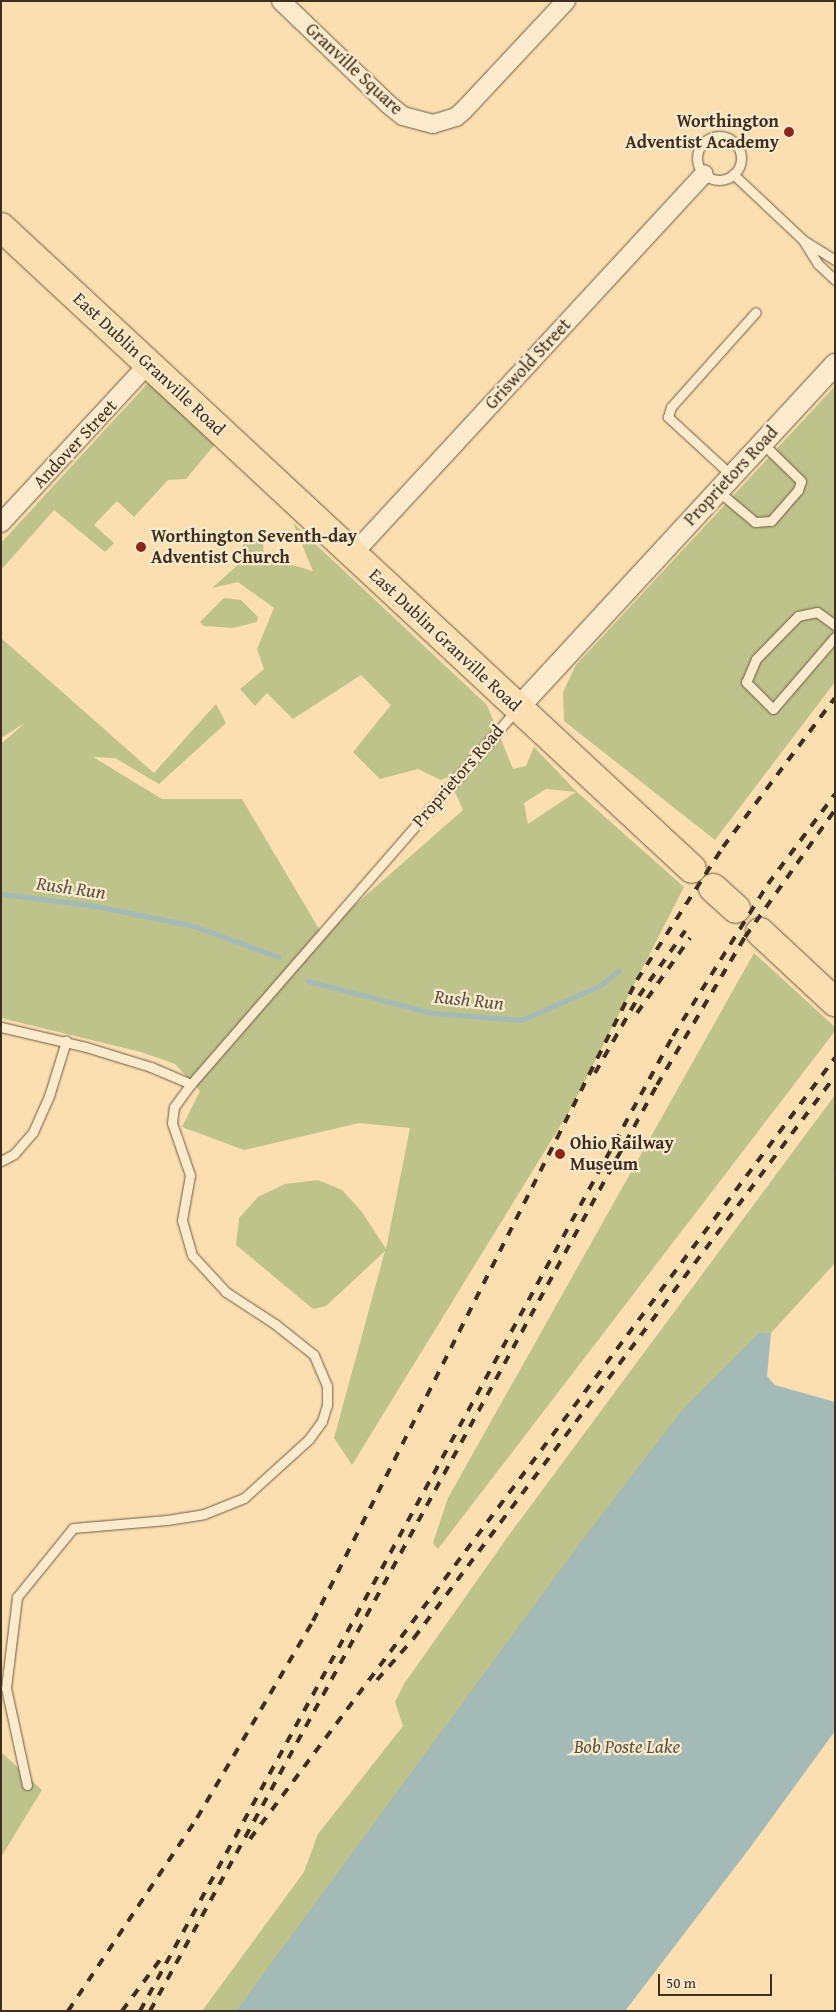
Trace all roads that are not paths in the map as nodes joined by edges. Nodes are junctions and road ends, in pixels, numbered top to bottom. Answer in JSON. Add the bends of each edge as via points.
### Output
{"nodes":[{"id":1,"x":281,"y":1,"type":"edge"},
{"id":2,"x":566,"y":1,"type":"edge"},
{"id":3,"x":704,"y":174,"type":"junction"},
{"id":4,"x":733,"y":174,"type":"junction"},
{"id":5,"x":1,"y":227,"type":"edge"},
{"id":6,"x":803,"y":240,"type":"junction"},
{"id":7,"x":835,"y":260,"type":"edge"},
{"id":8,"x":835,"y":280,"type":"edge"},
{"id":9,"x":756,"y":312,"type":"dead end"},
{"id":10,"x":148,"y":364,"type":"junction"},
{"id":11,"x":835,"y":364,"type":"edge"},
{"id":12,"x":762,"y":443,"type":"junction"},
{"id":13,"x":725,"y":483,"type":"junction"},
{"id":14,"x":1,"y":523,"type":"edge"},
{"id":15,"x":353,"y":554,"type":"junction"},
{"id":16,"x":835,"y":625,"type":"edge"},
{"id":17,"x":835,"y":637,"type":"edge"},
{"id":18,"x":518,"y":707,"type":"junction"},
{"id":19,"x":692,"y":869,"type":"dead end"},
{"id":20,"x":713,"y":888,"type":"dead end"},
{"id":21,"x":736,"y":909,"type":"dead end"},
{"id":22,"x":760,"y":932,"type":"dead end"},
{"id":23,"x":835,"y":1002,"type":"edge"},
{"id":24,"x":1,"y":1027,"type":"edge"},
{"id":25,"x":66,"y":1041,"type":"junction"},
{"id":26,"x":191,"y":1084,"type":"junction"},
{"id":27,"x":1,"y":1161,"type":"edge"},
{"id":28,"x":4,"y":1689,"type":"edge"},
{"id":29,"x":27,"y":1786,"type":"dead end"}],
"edges":[{"from":1,"to":2,"type":"street","name":"Granville Square","via":[[388,104],[404,116],[433,124],[456,117],[468,106]]},
{"from":3,"to":4,"type":"lane","via":[[717,179]]},
{"from":3,"to":4,"type":"lane","via":[[697,154],[704,142],[717,136],[731,139],[740,151],[740,165]]},
{"from":3,"to":15,"type":"street","name":"Griswold Street"},
{"from":4,"to":6,"type":"lane"},
{"from":5,"to":10,"type":"main road","name":"East Dublin Granville Road"},
{"from":6,"to":7,"type":"lane"},
{"from":6,"to":8,"type":"lane","via":[[818,264]]},
{"from":9,"to":13,"type":"lane","via":[[671,407],[668,417]]},
{"from":10,"to":14,"type":"street","name":"Andover Street"},
{"from":10,"to":15,"type":"main road","name":"East Dublin Granville Road"},
{"from":11,"to":12,"type":"street","name":"Proprietors Road"},
{"from":12,"to":13,"type":"street","name":"Proprietors Road"},
{"from":12,"to":13,"type":"lane","via":[[801,481],[798,490],[771,521],[755,522]]},
{"from":13,"to":18,"type":"street","name":"Proprietors Road"},
{"from":15,"to":18,"type":"main road","name":"East Dublin Granville Road"},
{"from":16,"to":17,"type":"lane","via":[[817,612],[798,616],[756,659],[746,682],[773,709]]},
{"from":18,"to":19,"type":"main road","name":"East Dublin Granville Road"},
{"from":18,"to":26,"type":"lane","name":"Proprietors Road"},
{"from":20,"to":21,"type":"main road"},
{"from":22,"to":23,"type":"main road"},
{"from":24,"to":25,"type":"lane"},
{"from":25,"to":26,"type":"lane","via":[[151,1067]]},
{"from":25,"to":27,"type":"lane","via":[[49,1096],[33,1132],[14,1154]]},
{"from":26,"to":28,"type":"lane","name":"Proprietors Road","via":[[174,1108],[172,1123],[190,1175],[182,1220],[186,1243],[204,1271],[226,1292],[275,1324],[314,1356],[327,1386],[322,1421],[309,1439],[244,1498],[186,1517],[73,1528],[17,1597]]},
{"from":28,"to":29,"type":"lane","name":"Proprietors Road"}]}
